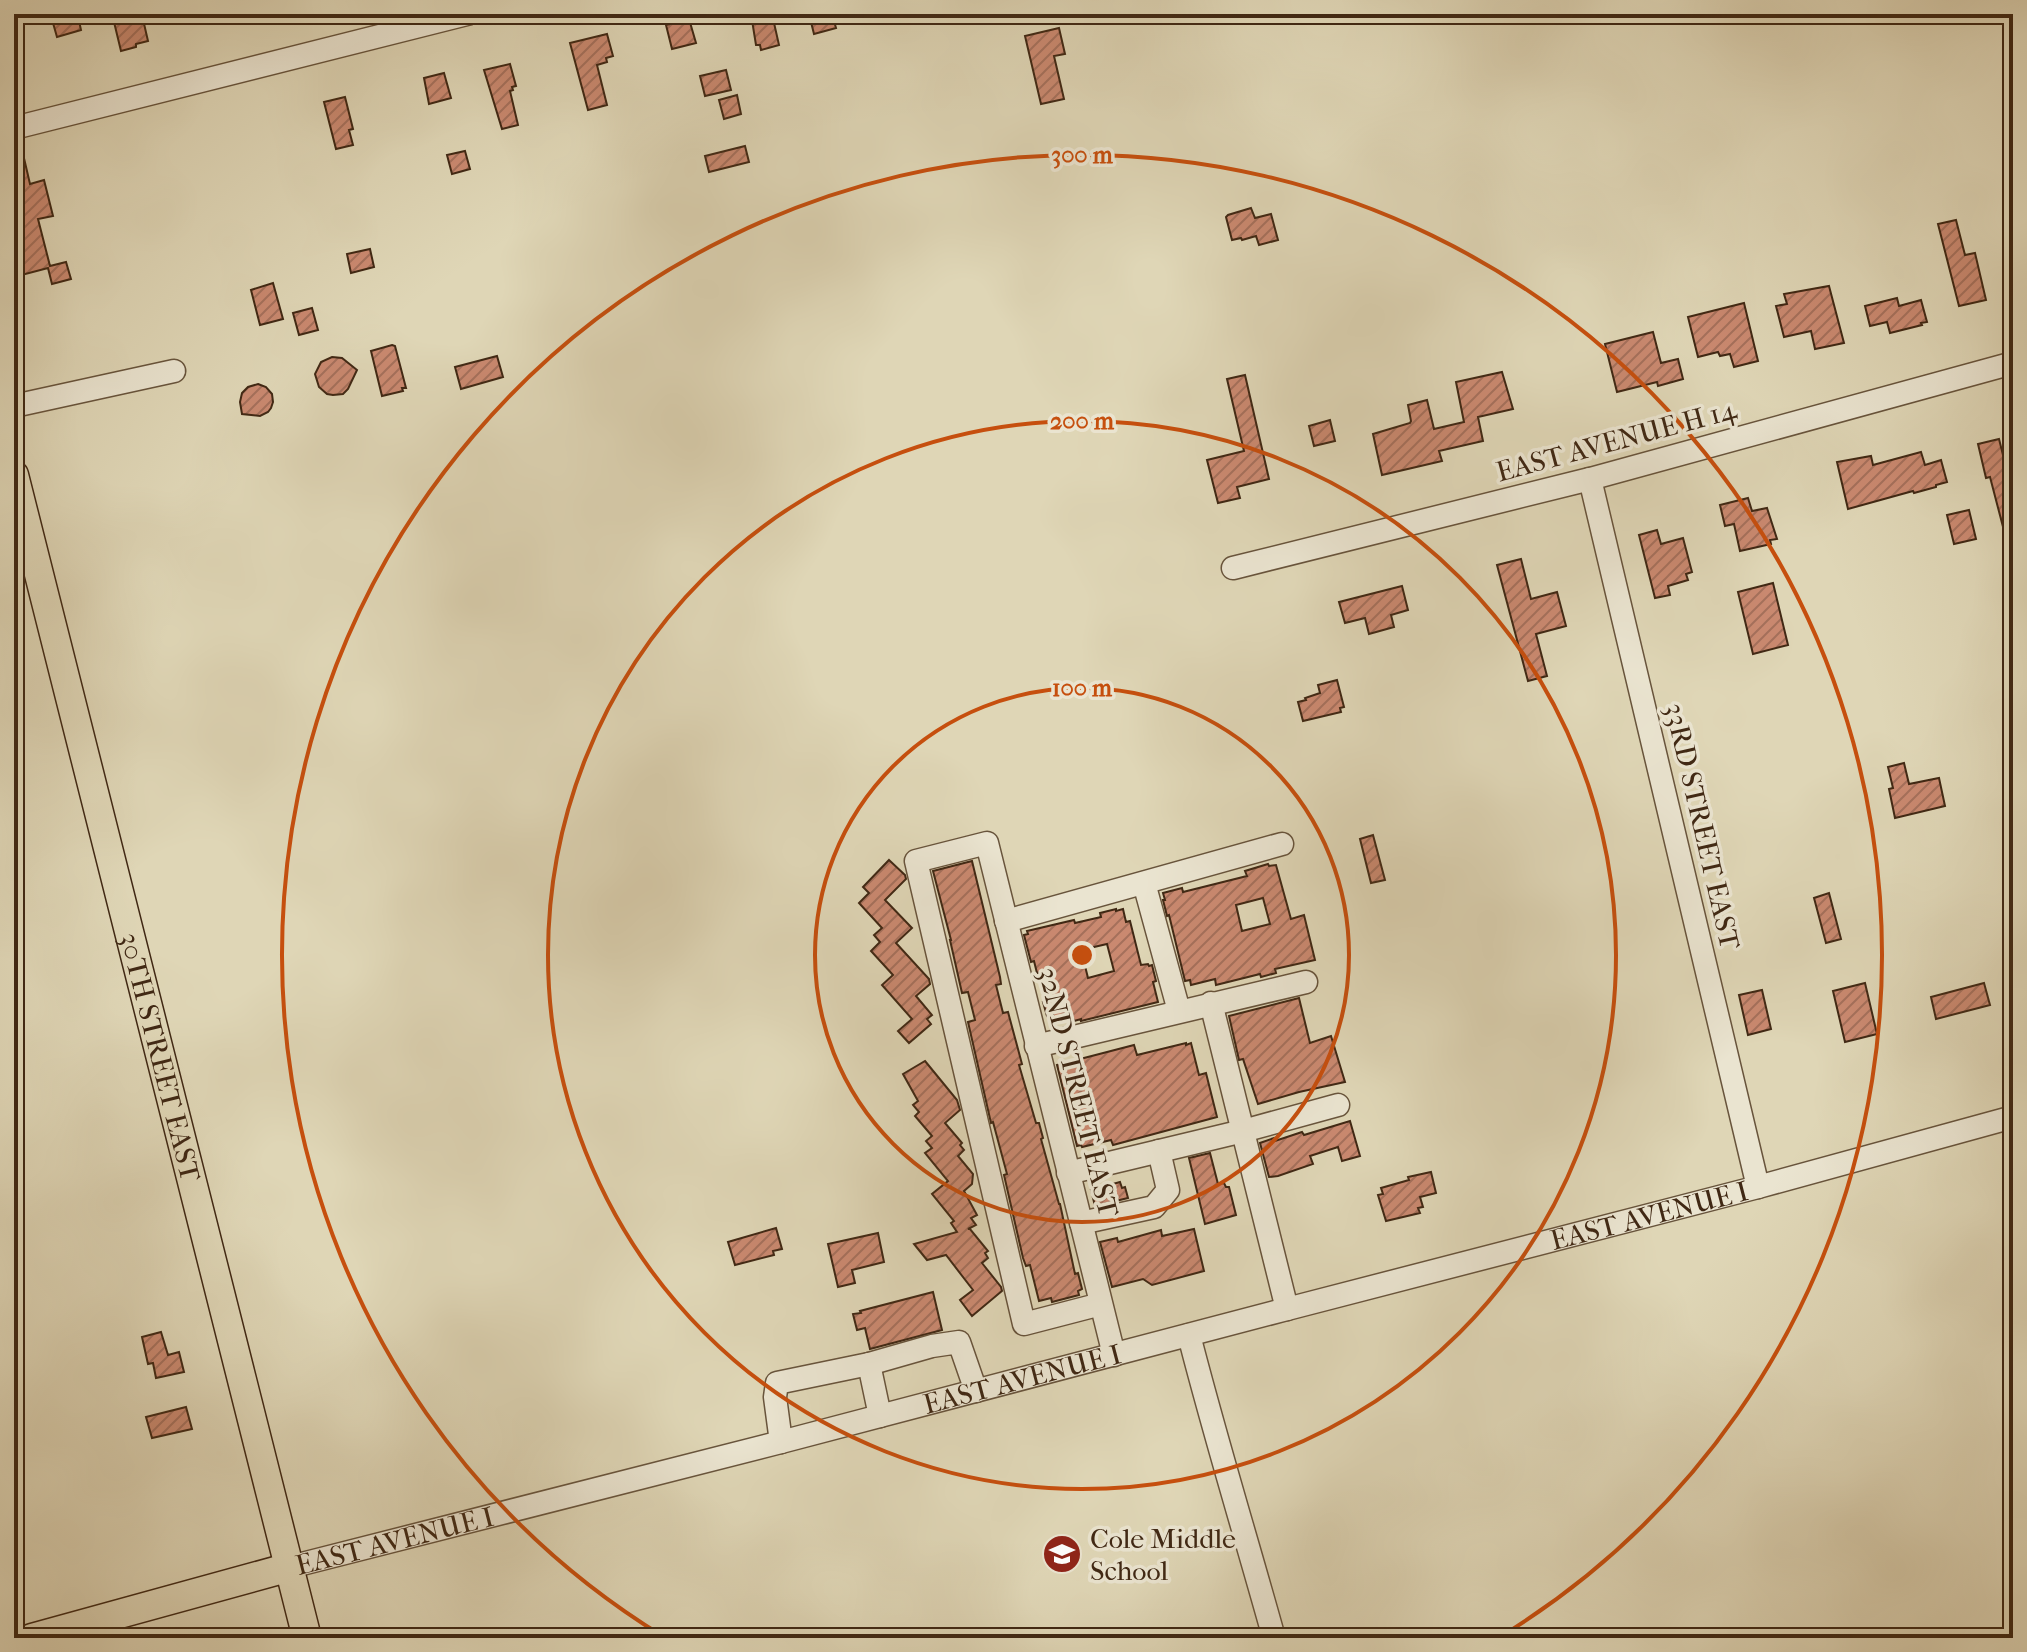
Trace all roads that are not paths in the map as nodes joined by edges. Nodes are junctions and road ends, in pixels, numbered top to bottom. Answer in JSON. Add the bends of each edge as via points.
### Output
{"nodes":[{"id":1,"x":467,"y":14,"type":"edge"},
{"id":2,"x":14,"y":128,"type":"edge"},
{"id":3,"x":2013,"y":363,"type":"edge"},
{"id":4,"x":174,"y":371,"type":"dead end"},
{"id":5,"x":14,"y":406,"type":"edge"},
{"id":6,"x":14,"y":475,"type":"edge"},
{"id":7,"x":1590,"y":479,"type":"junction"},
{"id":8,"x":1233,"y":568,"type":"dead end"},
{"id":9,"x":1282,"y":844,"type":"dead end"},
{"id":10,"x":1144,"y":883,"type":"junction"},
{"id":11,"x":1006,"y":921,"type":"junction"},
{"id":12,"x":1306,"y":982,"type":"dead end"},
{"id":13,"x":1211,"y":1003,"type":"junction"},
{"id":14,"x":1179,"y":1011,"type":"junction"},
{"id":15,"x":1036,"y":1046,"type":"junction"},
{"id":16,"x":1338,"y":1105,"type":"dead end"},
{"id":17,"x":2013,"y":1117,"type":"edge"},
{"id":18,"x":1243,"y":1131,"type":"junction"},
{"id":19,"x":1159,"y":1151,"type":"junction"},
{"id":20,"x":1068,"y":1173,"type":"junction"},
{"id":21,"x":1758,"y":1187,"type":"junction"},
{"id":22,"x":1081,"y":1223,"type":"junction"},
{"id":23,"x":1101,"y":1304,"type":"junction"},
{"id":24,"x":1287,"y":1309,"type":"junction"},
{"id":25,"x":1189,"y":1335,"type":"junction"},
{"id":26,"x":1114,"y":1355,"type":"junction"},
{"id":27,"x":869,"y":1364,"type":"junction"},
{"id":28,"x":976,"y":1391,"type":"junction"},
{"id":29,"x":880,"y":1416,"type":"junction"},
{"id":30,"x":781,"y":1442,"type":"junction"},
{"id":31,"x":290,"y":1567,"type":"junction"},
{"id":32,"x":32,"y":1638,"type":"edge"},
{"id":33,"x":307,"y":1638,"type":"edge"},
{"id":34,"x":1274,"y":1638,"type":"edge"}],
"edges":[{"from":1,"to":2,"type":"street"},
{"from":3,"to":7,"type":"street","name":"EAST AVENUE H 14"},
{"from":4,"to":5,"type":"street"},
{"from":6,"to":31,"type":"main road","name":"30TH STREET EAST"},
{"from":7,"to":8,"type":"street","name":"EAST AVENUE H 14"},
{"from":7,"to":21,"type":"street","name":"33RD STREET EAST"},
{"from":9,"to":10,"type":"street"},
{"from":10,"to":11,"type":"street"},
{"from":10,"to":14,"type":"street"},
{"from":11,"to":15,"type":"street","name":"32ND STREET EAST"},
{"from":11,"to":23,"type":"street","name":"32ND STREET EAST","via":[[987,843],[916,861],[1024,1324]]},
{"from":12,"to":13,"type":"street"},
{"from":13,"to":14,"type":"street"},
{"from":13,"to":18,"type":"street"},
{"from":14,"to":15,"type":"street"},
{"from":15,"to":20,"type":"street","name":"32ND STREET EAST"},
{"from":16,"to":18,"type":"street"},
{"from":17,"to":21,"type":"street","name":"EAST AVENUE I"},
{"from":18,"to":19,"type":"street"},
{"from":18,"to":24,"type":"street"},
{"from":19,"to":20,"type":"street"},
{"from":19,"to":22,"type":"street","via":[[1168,1190],[1154,1207]]},
{"from":20,"to":22,"type":"street","name":"32ND STREET EAST"},
{"from":21,"to":24,"type":"street","name":"EAST AVENUE I"},
{"from":22,"to":23,"type":"street","name":"32ND STREET EAST"},
{"from":23,"to":26,"type":"street","name":"32ND STREET EAST"},
{"from":24,"to":25,"type":"street","name":"EAST AVENUE I"},
{"from":25,"to":26,"type":"street","name":"EAST AVENUE I"},
{"from":25,"to":34,"type":"street"},
{"from":26,"to":28,"type":"street","name":"EAST AVENUE I"},
{"from":27,"to":28,"type":"street","via":[[959,1342]]},
{"from":27,"to":29,"type":"street"},
{"from":27,"to":30,"type":"street","via":[[777,1383]]},
{"from":28,"to":29,"type":"street","name":"EAST AVENUE I"},
{"from":29,"to":30,"type":"street","name":"EAST AVENUE I"},
{"from":30,"to":31,"type":"street","name":"EAST AVENUE I"},
{"from":31,"to":32,"type":"main road","name":"EAST AVENUE I"},
{"from":31,"to":33,"type":"main road","name":"30TH STREET EAST"}]}
